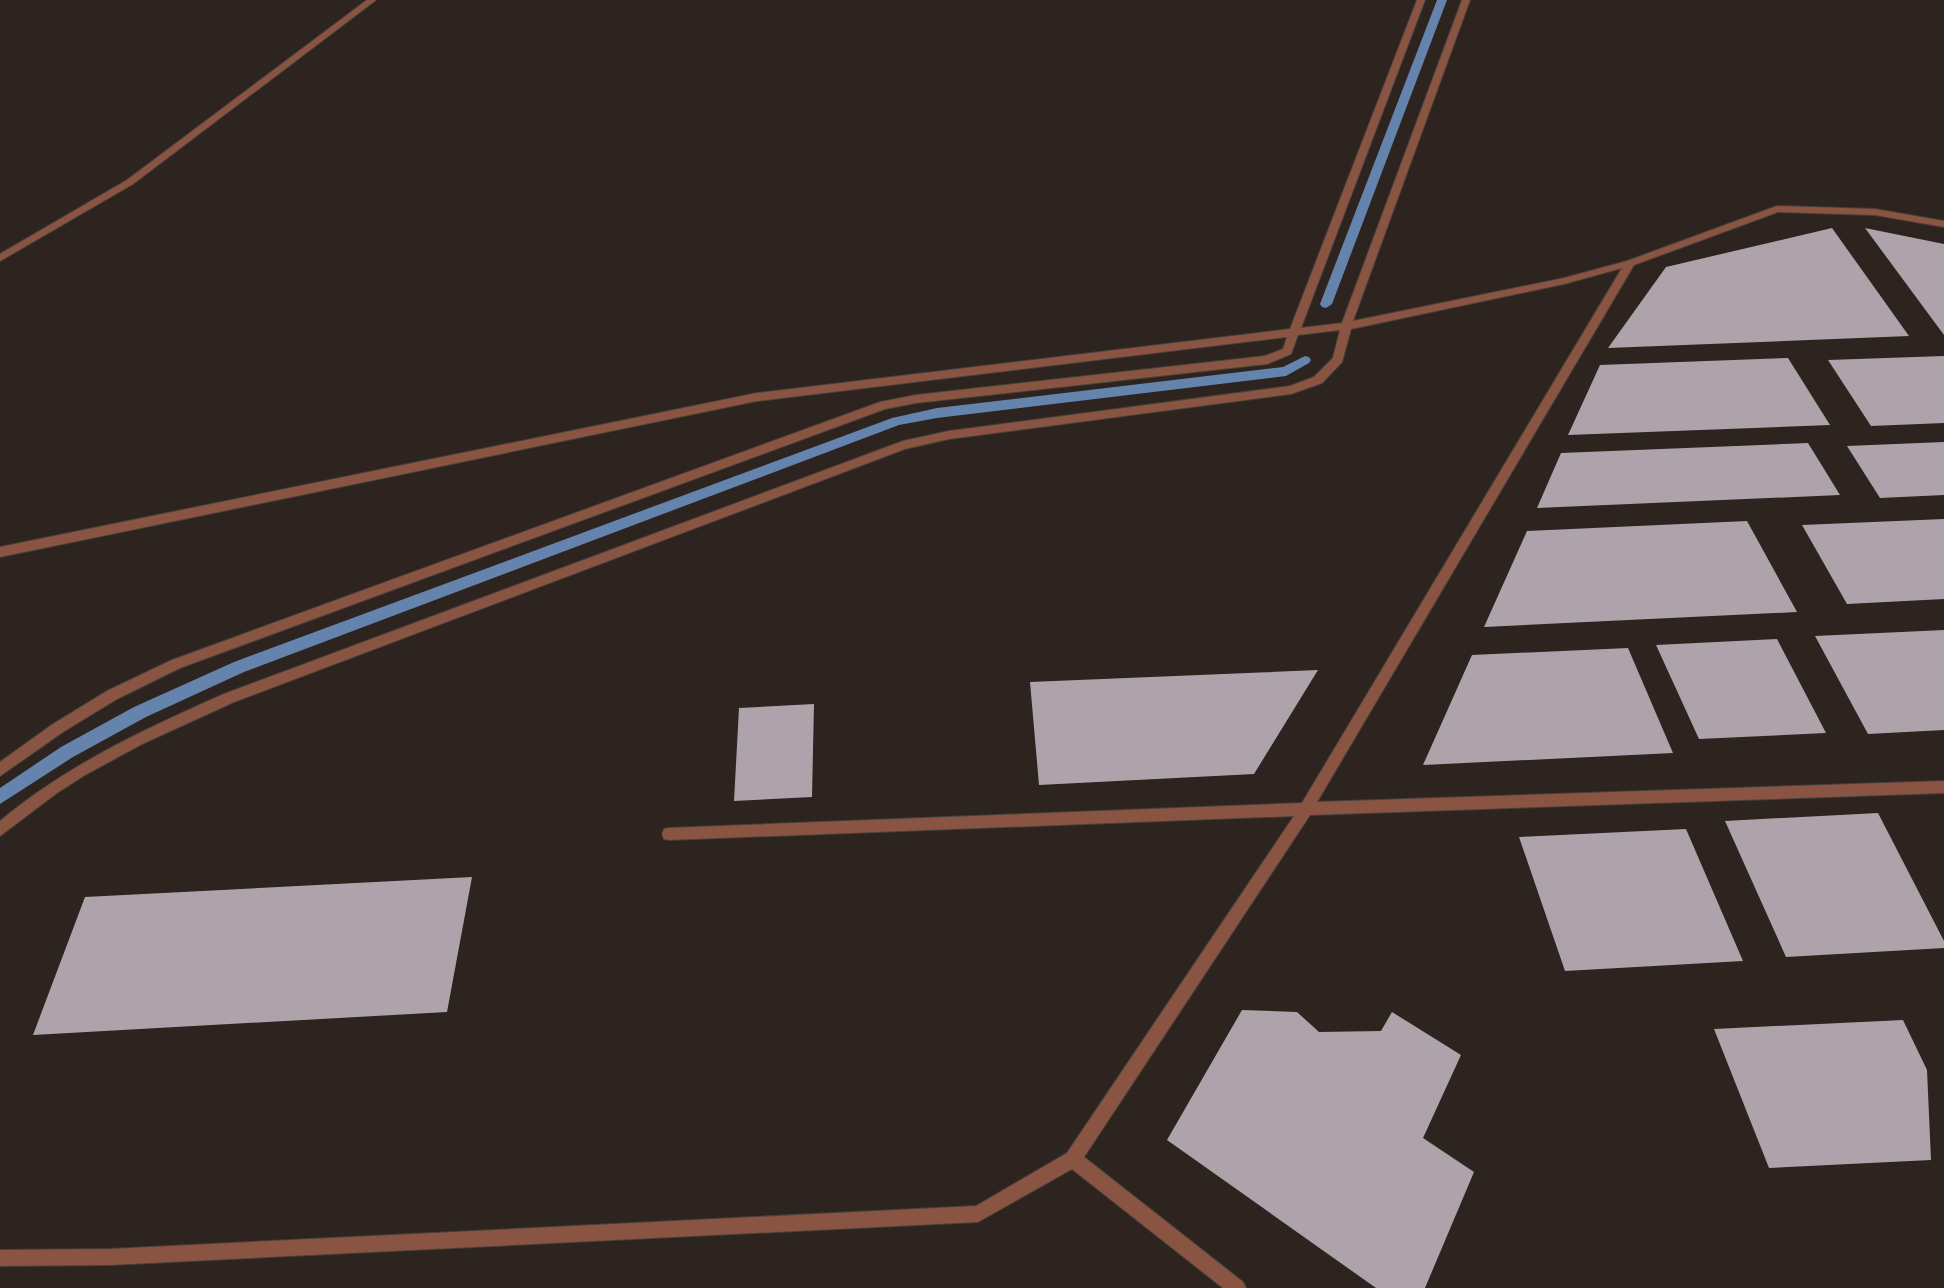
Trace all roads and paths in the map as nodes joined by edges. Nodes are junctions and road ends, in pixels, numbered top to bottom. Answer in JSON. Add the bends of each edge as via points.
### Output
{"nodes":[{"id":1,"x":372,"y":0,"type":"edge"},
{"id":2,"x":1421,"y":0,"type":"edge"},
{"id":3,"x":1466,"y":0,"type":"edge"},
{"id":4,"x":1944,"y":224,"type":"edge"},
{"id":5,"x":0,"y":258,"type":"edge"},
{"id":6,"x":1630,"y":263,"type":"junction"},
{"id":7,"x":1346,"y":326,"type":"junction"},
{"id":8,"x":1294,"y":333,"type":"junction"},
{"id":9,"x":0,"y":552,"type":"edge"},
{"id":10,"x":0,"y":770,"type":"edge"},
{"id":11,"x":1944,"y":787,"type":"edge"},
{"id":12,"x":1306,"y":809,"type":"junction"},
{"id":13,"x":0,"y":830,"type":"edge"},
{"id":14,"x":669,"y":834,"type":"dead end"},
{"id":15,"x":1073,"y":1159,"type":"junction"},
{"id":16,"x":0,"y":1258,"type":"edge"},
{"id":17,"x":1236,"y":1288,"type":"edge"}],
"edges":[{"from":1,"to":5,"type":"street","via":[[130,182]]},
{"from":2,"to":8,"type":"street"},
{"from":3,"to":7,"type":"street"},
{"from":4,"to":6,"type":"street","via":[[1875,212],[1777,209]]},
{"from":6,"to":7,"type":"street","via":[[1564,281]]},
{"from":6,"to":12,"type":"street"},
{"from":7,"to":8,"type":"street"},
{"from":7,"to":13,"type":"street","via":[[1338,359],[1318,380],[1291,390],[949,435],[875,455],[219,702],[147,734],[73,773]]},
{"from":8,"to":9,"type":"street","via":[[757,397]]},
{"from":8,"to":10,"type":"street","via":[[1287,351],[1267,360],[884,405],[176,664],[112,695],[58,728]]},
{"from":11,"to":12,"type":"street"},
{"from":12,"to":14,"type":"street"},
{"from":12,"to":15,"type":"street"},
{"from":15,"to":16,"type":"street","via":[[978,1214],[110,1257]]},
{"from":15,"to":17,"type":"street"}]}
